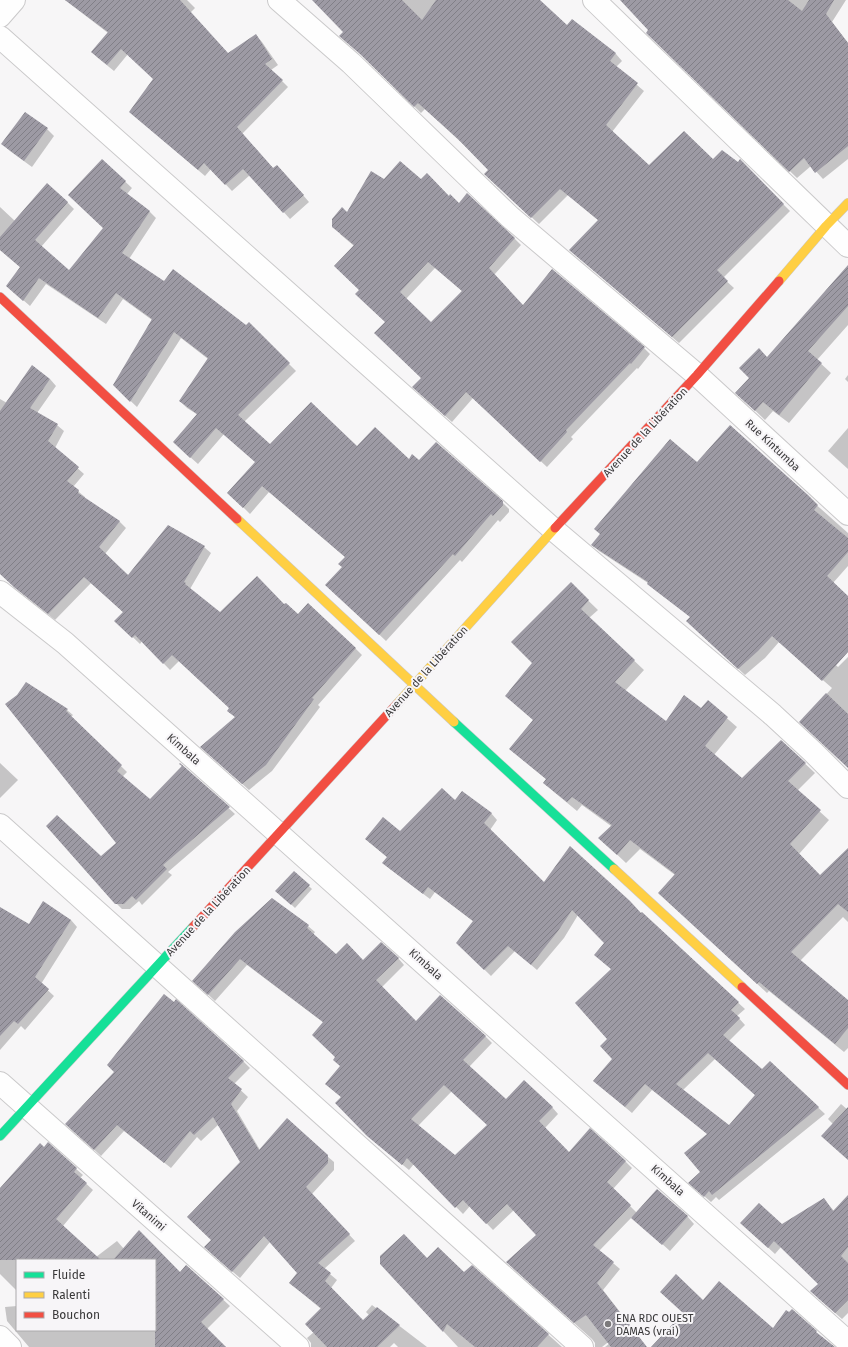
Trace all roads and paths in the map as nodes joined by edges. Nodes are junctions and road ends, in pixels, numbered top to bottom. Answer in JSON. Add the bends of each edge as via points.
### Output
{"nodes":[{"id":1,"x":14,"y":0,"type":"edge"},
{"id":2,"x":279,"y":0,"type":"edge"},
{"id":3,"x":594,"y":0,"type":"edge"},
{"id":4,"x":0,"y":16,"type":"edge"},
{"id":5,"x":0,"y":37,"type":"edge"},
{"id":6,"x":848,"y":203,"type":"edge"},
{"id":7,"x":826,"y":226,"type":"junction"},
{"id":8,"x":848,"y":246,"type":"edge"},
{"id":9,"x":0,"y":297,"type":"edge"},
{"id":10,"x":697,"y":375,"type":"junction"},
{"id":11,"x":848,"y":514,"type":"edge"},
{"id":12,"x":554,"y":530,"type":"junction"},
{"id":13,"x":0,"y":592,"type":"edge"},
{"id":14,"x":413,"y":684,"type":"junction"},
{"id":15,"x":848,"y":787,"type":"edge"},
{"id":16,"x":0,"y":825,"type":"edge"},
{"id":17,"x":280,"y":833,"type":"junction"},
{"id":18,"x":157,"y":966,"type":"junction"},
{"id":19,"x":0,"y":1083,"type":"edge"},
{"id":20,"x":848,"y":1085,"type":"edge"},
{"id":21,"x":27,"y":1108,"type":"junction"},
{"id":22,"x":0,"y":1136,"type":"edge"},
{"id":23,"x":0,"y":1337,"type":"edge"},
{"id":24,"x":848,"y":1342,"type":"edge"},
{"id":25,"x":10,"y":1347,"type":"edge"},
{"id":26,"x":298,"y":1347,"type":"edge"},
{"id":27,"x":582,"y":1347,"type":"edge"}],
"edges":[{"from":1,"to":4,"type":"street"},
{"from":2,"to":10,"type":"street","name":"Rue Kintumba","via":[[351,63],[510,217]]},
{"from":3,"to":7,"type":"street"},
{"from":5,"to":12,"type":"street"},
{"from":6,"to":7,"type":"main road","name":"Avenue de la Libération"},
{"from":7,"to":8,"type":"street"},
{"from":7,"to":10,"type":"main road","name":"Avenue de la Libération"},
{"from":9,"to":14,"type":"main road"},
{"from":10,"to":11,"type":"street","name":"Rue Kintumba"},
{"from":10,"to":12,"type":"main road","name":"Avenue de la Libération"},
{"from":12,"to":14,"type":"main road","name":"Avenue de la Libération"},
{"from":12,"to":15,"type":"street","via":[[773,715]]},
{"from":13,"to":17,"type":"street","name":"Kimbala","via":[[65,643]]},
{"from":14,"to":17,"type":"main road","name":"Avenue de la Libération"},
{"from":14,"to":20,"type":"main road"},
{"from":16,"to":18,"type":"street"},
{"from":17,"to":18,"type":"main road","name":"Avenue de la Libération"},
{"from":17,"to":24,"type":"street","name":"Kimbala"},
{"from":18,"to":21,"type":"main road","name":"Avenue de la Libération"},
{"from":18,"to":27,"type":"street"},
{"from":19,"to":21,"type":"street","name":"Vitanimi"},
{"from":21,"to":22,"type":"main road","name":"Avenue de la Libération"},
{"from":21,"to":26,"type":"street","name":"Vitanimi"},
{"from":23,"to":25,"type":"street"}]}
